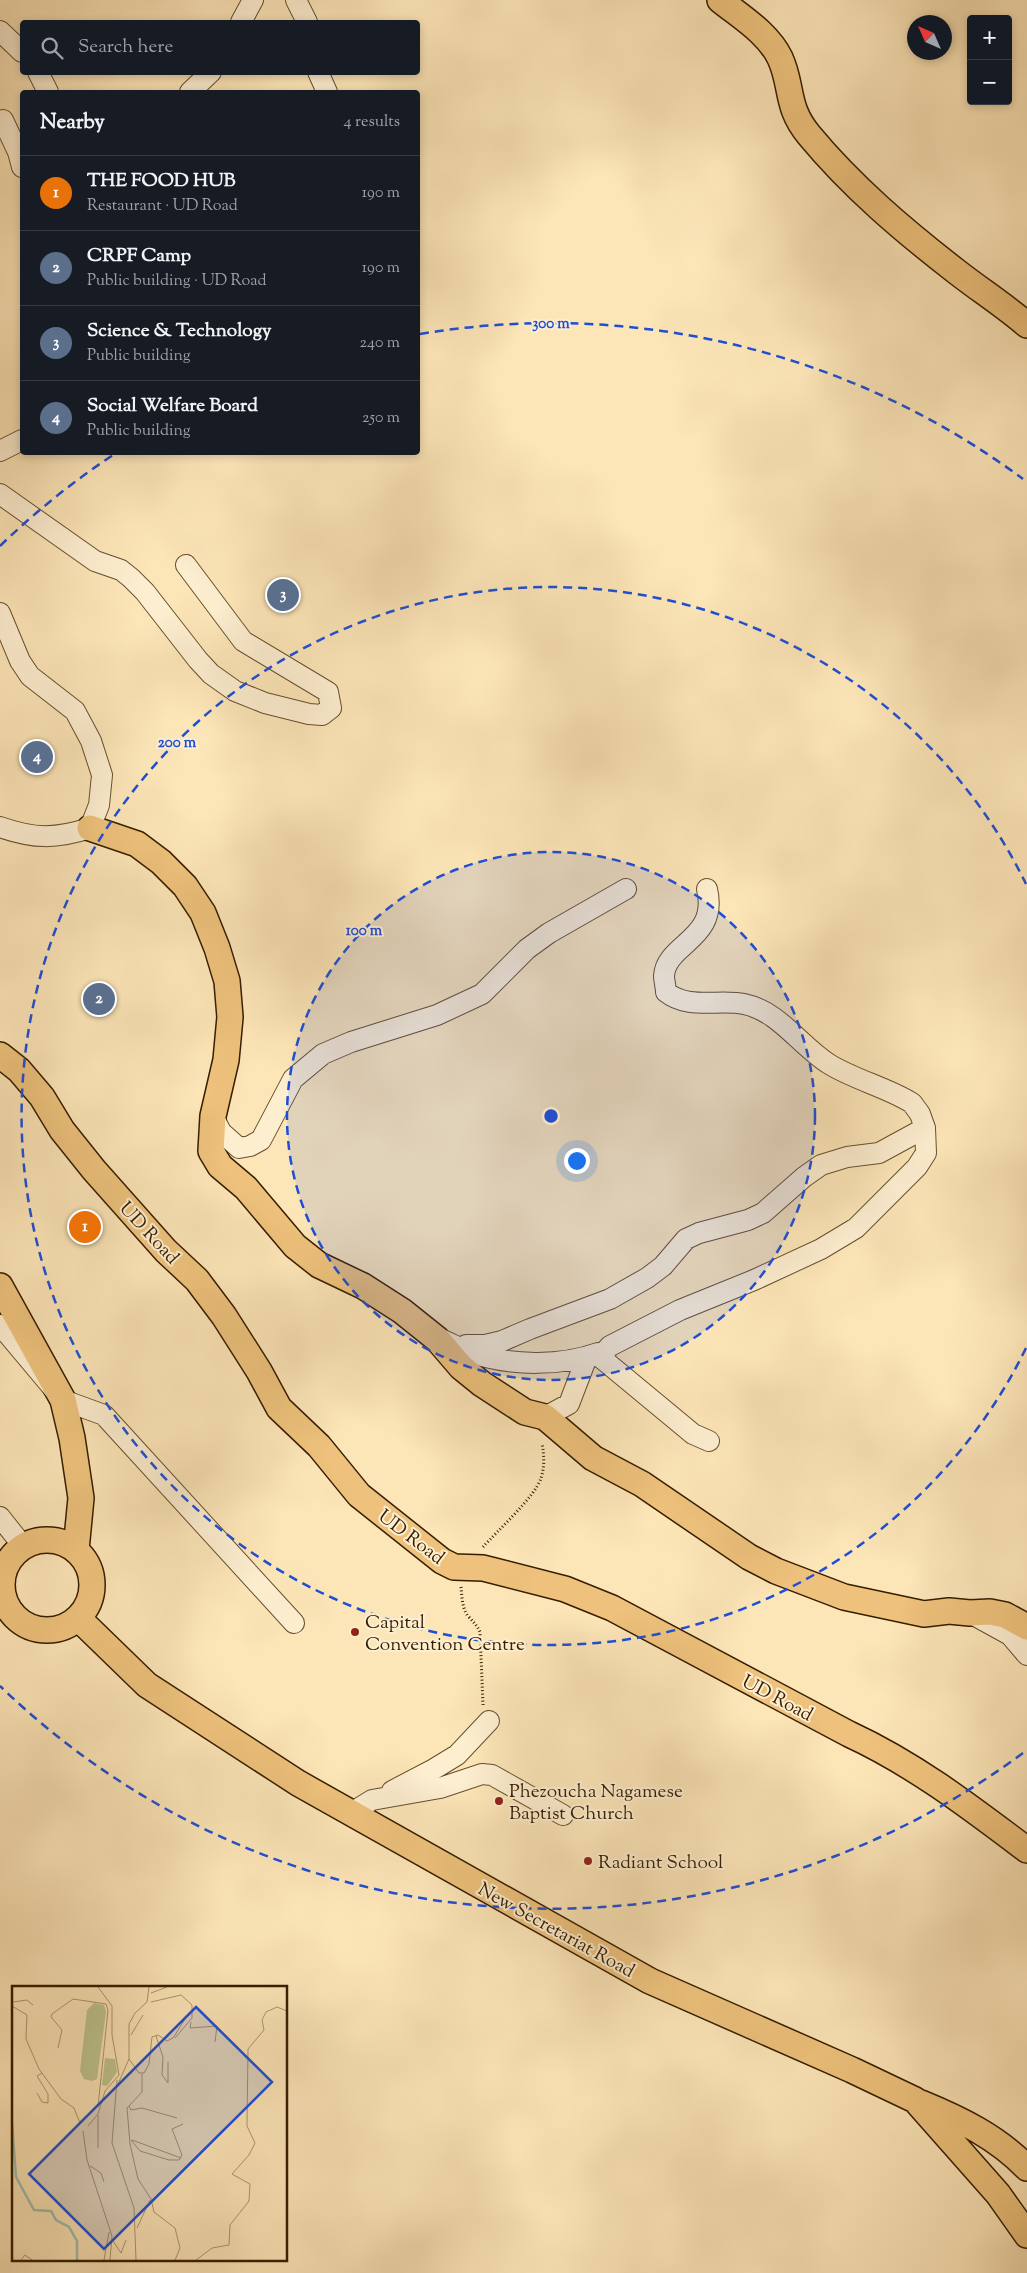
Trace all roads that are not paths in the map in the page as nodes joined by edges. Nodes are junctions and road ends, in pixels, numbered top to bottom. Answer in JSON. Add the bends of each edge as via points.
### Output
{"nodes":[{"id":1,"x":253,"y":0,"type":"edge"},
{"id":2,"x":296,"y":0,"type":"edge"},
{"id":3,"x":720,"y":0,"type":"edge"},
{"id":4,"x":242,"y":20,"type":"edge"},
{"id":5,"x":306,"y":20,"type":"edge"},
{"id":6,"x":0,"y":32,"type":"edge"},
{"id":7,"x":20,"y":50,"type":"edge"},
{"id":8,"x":40,"y":75,"type":"edge"},
{"id":9,"x":208,"y":75,"type":"edge"},
{"id":10,"x":319,"y":75,"type":"edge"},
{"id":11,"x":47,"y":90,"type":"edge"},
{"id":12,"x":192,"y":90,"type":"edge"},
{"id":13,"x":326,"y":90,"type":"edge"},
{"id":14,"x":3,"y":120,"type":"dead end"},
{"id":15,"x":20,"y":160,"type":"edge"},
{"id":16,"x":1027,"y":325,"type":"edge"},
{"id":17,"x":20,"y":441,"type":"edge"},
{"id":18,"x":0,"y":451,"type":"edge"},
{"id":19,"x":0,"y":494,"type":"edge"},
{"id":20,"x":186,"y":565,"type":"dead end"},
{"id":21,"x":0,"y":614,"type":"edge"},
{"id":22,"x":0,"y":827,"type":"edge"},
{"id":23,"x":90,"y":828,"type":"junction"},
{"id":24,"x":626,"y":889,"type":"dead end"},
{"id":25,"x":707,"y":890,"type":"dead end"},
{"id":26,"x":0,"y":1055,"type":"edge"},
{"id":27,"x":213,"y":1116,"type":"junction"},
{"id":28,"x":925,"y":1128,"type":"junction"},
{"id":29,"x":0,"y":1286,"type":"edge"},
{"id":30,"x":0,"y":1324,"type":"edge"},
{"id":31,"x":443,"y":1340,"type":"junction"},
{"id":32,"x":594,"y":1357,"type":"junction"},
{"id":33,"x":63,"y":1400,"type":"junction"},
{"id":34,"x":543,"y":1429,"type":"junction"},
{"id":35,"x":709,"y":1441,"type":"dead end"},
{"id":36,"x":0,"y":1517,"type":"edge"},
{"id":37,"x":23,"y":1546,"type":"junction"},
{"id":38,"x":76,"y":1550,"type":"junction"},
{"id":39,"x":970,"y":1613,"type":"junction"},
{"id":40,"x":78,"y":1618,"type":"junction"},
{"id":41,"x":294,"y":1623,"type":"dead end"},
{"id":42,"x":1027,"y":1627,"type":"edge"},
{"id":43,"x":1027,"y":1655,"type":"edge"},
{"id":44,"x":489,"y":1721,"type":"road end"},
{"id":45,"x":372,"y":1800,"type":"junction"},
{"id":46,"x":351,"y":1813,"type":"junction"},
{"id":47,"x":563,"y":1815,"type":"dead end"},
{"id":48,"x":1027,"y":1850,"type":"edge"},
{"id":49,"x":914,"y":2100,"type":"junction"},
{"id":50,"x":1023,"y":2160,"type":"edge"},
{"id":51,"x":1027,"y":2235,"type":"edge"}],
"edges":[{"from":1,"to":4,"type":"street"},
{"from":2,"to":5,"type":"street"},
{"from":3,"to":16,"type":"main road","via":[[768,39],[784,69],[796,117],[860,190],[906,232]]},
{"from":6,"to":7,"type":"street"},
{"from":8,"to":11,"type":"street"},
{"from":9,"to":12,"type":"street"},
{"from":10,"to":13,"type":"street"},
{"from":14,"to":15,"type":"street"},
{"from":17,"to":18,"type":"street"},
{"from":19,"to":20,"type":"street","via":[[95,561],[121,570],[131,578],[198,660],[235,691],[264,703],[309,714],[322,715],[331,708],[328,692],[243,642]]},
{"from":21,"to":23,"type":"street","via":[[30,676],[75,711],[91,741],[102,774],[99,805]]},
{"from":22,"to":23,"type":"street","via":[[24,836],[66,836]]},
{"from":23,"to":27,"type":"main road","via":[[137,844],[184,886],[203,913],[227,981],[230,1017],[226,1060]]},
{"from":24,"to":27,"type":"street","via":[[527,949],[482,994],[437,1015],[323,1054],[293,1079],[262,1140],[239,1148],[221,1132]]},
{"from":25,"to":28,"type":"street","via":[[709,912],[698,931],[670,960],[664,975],[666,992],[687,1001],[745,1004],[761,1010],[827,1063],[912,1103]]},
{"from":26,"to":48,"type":"main road","name":"UD Road","via":[[19,1070],[42,1097],[62,1130],[94,1170],[166,1251],[197,1280],[229,1324],[279,1408],[318,1446],[359,1495],[442,1561],[460,1568],[483,1568],[565,1589],[612,1608],[885,1750],[946,1789]]},
{"from":27,"to":31,"type":"main road","via":[[210,1134],[214,1159],[246,1188],[295,1246],[319,1265],[363,1286],[402,1310]]},
{"from":28,"to":31,"type":"street","via":[[879,1153],[821,1166],[763,1213],[686,1240],[663,1266],[610,1299],[502,1342],[485,1345]]},
{"from":28,"to":32,"type":"street","via":[[926,1153],[917,1167],[856,1228],[762,1276],[680,1310]]},
{"from":29,"to":33,"type":"main road"},
{"from":30,"to":33,"type":"street"},
{"from":31,"to":32,"type":"street","via":[[476,1354],[542,1364]]},
{"from":31,"to":34,"type":"main road","via":[[461,1367],[525,1412]]},
{"from":32,"to":34,"type":"street","via":[[570,1404]]},
{"from":32,"to":35,"type":"street","via":[[686,1429]]},
{"from":33,"to":38,"type":"main road","via":[[81,1498]]},
{"from":33,"to":41,"type":"street","via":[[104,1415]]},
{"from":34,"to":39,"type":"main road","via":[[642,1484],[749,1557],[776,1571],[844,1597],[896,1609],[924,1614]]},
{"from":36,"to":37,"type":"street"},
{"from":37,"to":38,"type":"main road","via":[[46,1540],[62,1542]]},
{"from":37,"to":40,"type":"main road","via":[[9,1560],[0,1583],[10,1612],[27,1626],[43,1630],[59,1629]]},
{"from":38,"to":40,"type":"main road","via":[[89,1568],[92,1589],[88,1605]]},
{"from":39,"to":42,"type":"main road","via":[[1005,1615]]},
{"from":39,"to":43,"type":"street","via":[[1010,1635]]},
{"from":40,"to":46,"type":"main road","name":"New Secretariat Road","via":[[147,1686],[298,1783]]},
{"from":44,"to":45,"type":"street","via":[[457,1754]]},
{"from":45,"to":46,"type":"street"},
{"from":45,"to":47,"type":"street","via":[[440,1788],[482,1774],[492,1775]]},
{"from":46,"to":49,"type":"main road","name":"New Secretariat Road","via":[[650,1981]]},
{"from":49,"to":50,"type":"main road","via":[[962,2120]]},
{"from":49,"to":51,"type":"main road","name":"New Secretariat Road","via":[[998,2194]]}]}
